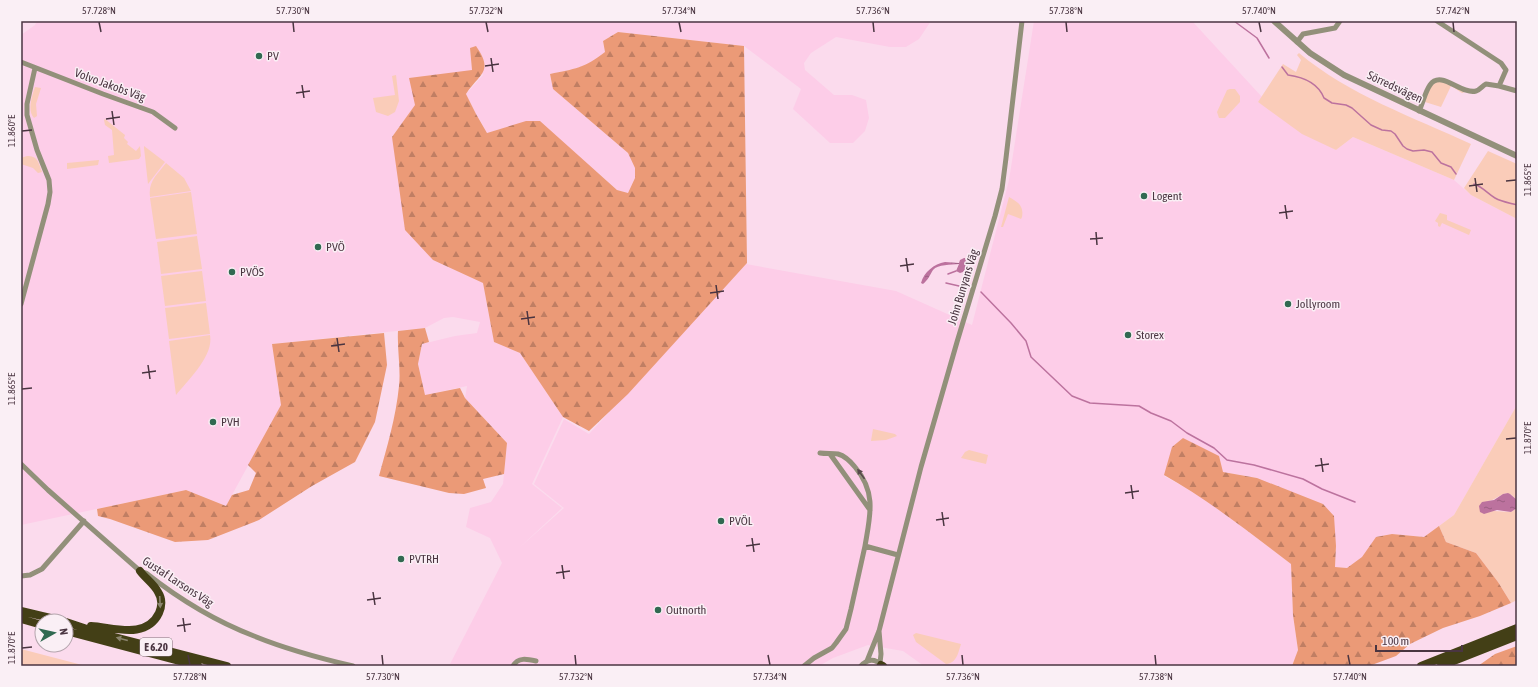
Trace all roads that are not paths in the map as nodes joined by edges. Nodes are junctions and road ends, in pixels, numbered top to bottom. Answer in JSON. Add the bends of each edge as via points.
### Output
{"nodes":[{"id":1,"x":1022,"y":21,"type":"edge"},
{"id":2,"x":1274,"y":21,"type":"edge"},
{"id":3,"x":1340,"y":21,"type":"edge"},
{"id":4,"x":1437,"y":21,"type":"edge"},
{"id":5,"x":1297,"y":42,"type":"junction"},
{"id":6,"x":21,"y":62,"type":"edge"},
{"id":7,"x":35,"y":68,"type":"junction"},
{"id":8,"x":1499,"y":86,"type":"junction"},
{"id":9,"x":1517,"y":92,"type":"edge"},
{"id":10,"x":1419,"y":111,"type":"junction"},
{"id":11,"x":175,"y":128,"type":"dead end"},
{"id":12,"x":1517,"y":156,"type":"edge"},
{"id":13,"x":21,"y":304,"type":"edge"},
{"id":14,"x":820,"y":453,"type":"dead end"},
{"id":15,"x":830,"y":454,"type":"junction"},
{"id":16,"x":21,"y":464,"type":"edge"},
{"id":17,"x":870,"y":510,"type":"junction"},
{"id":18,"x":84,"y":521,"type":"junction"},
{"id":19,"x":865,"y":546,"type":"junction"},
{"id":20,"x":898,"y":555,"type":"junction"},
{"id":21,"x":140,"y":571,"type":"junction"},
{"id":22,"x":21,"y":576,"type":"edge"},
{"id":23,"x":21,"y":611,"type":"edge"},
{"id":24,"x":34,"y":614,"type":"edge"},
{"id":25,"x":21,"y":619,"type":"edge"},
{"id":26,"x":34,"y":623,"type":"edge"},
{"id":27,"x":74,"y":624,"type":"edge"},
{"id":28,"x":85,"y":627,"type":"junction"},
{"id":29,"x":1517,"y":628,"type":"edge"},
{"id":30,"x":878,"y":631,"type":"junction"},
{"id":31,"x":74,"y":633,"type":"edge"},
{"id":32,"x":1517,"y":636,"type":"edge"},
{"id":33,"x":536,"y":661,"type":"dead end"},
{"id":34,"x":867,"y":661,"type":"junction"},
{"id":35,"x":882,"y":665,"type":"edge"},
{"id":36,"x":198,"y":666,"type":"edge"},
{"id":37,"x":227,"y":666,"type":"edge"},
{"id":38,"x":353,"y":666,"type":"edge"},
{"id":39,"x":513,"y":666,"type":"edge"},
{"id":40,"x":804,"y":666,"type":"edge"},
{"id":41,"x":860,"y":666,"type":"edge"},
{"id":42,"x":1421,"y":666,"type":"edge"},
{"id":43,"x":1441,"y":666,"type":"edge"}],
"edges":[{"from":1,"to":20,"type":"street","name":"John Bunyans Väg","via":[[1002,188],[956,342]]},
{"from":2,"to":5,"type":"street","name":"Sörredsvägen"},
{"from":3,"to":5,"type":"street","via":[[1335,28],[1303,34]]},
{"from":4,"to":8,"type":"street","via":[[1501,63],[1506,70]]},
{"from":5,"to":10,"type":"street","name":"Sörredsvägen","via":[[1344,75]]},
{"from":6,"to":7,"type":"street"},
{"from":7,"to":11,"type":"street","name":"Volvo Jakobs Väg","via":[[153,112]]},
{"from":7,"to":13,"type":"street","via":[[27,115],[49,180],[50,192]]},
{"from":8,"to":9,"type":"street"},
{"from":8,"to":10,"type":"street","via":[[1486,84],[1478,90],[1469,92],[1447,81],[1436,80],[1429,86]]},
{"from":10,"to":12,"type":"street","name":"Sörredsvägen"},
{"from":14,"to":15,"type":"street"},
{"from":15,"to":17,"type":"street"},
{"from":17,"to":15,"type":"street","one_way":true,"via":[[868,486],[860,472],[843,456],[837,453]]},
{"from":16,"to":18,"type":"street","name":"Gustaf Larsons Väg"},
{"from":17,"to":19,"type":"street"},
{"from":18,"to":21,"type":"street","name":"Gustaf Larsons Väg"},
{"from":18,"to":22,"type":"street","via":[[42,569]]},
{"from":19,"to":20,"type":"street"},
{"from":19,"to":40,"type":"street","via":[[846,629],[832,648]]},
{"from":20,"to":30,"type":"street","name":"John Bunyans Väg"},
{"from":21,"to":28,"type":"highway","one_way":true,"via":[[160,596],[161,609],[154,620],[133,630]]},
{"from":21,"to":38,"type":"street","name":"Gustaf Larsons Väg","via":[[190,604],[235,628],[282,647]]},
{"from":23,"to":24,"type":"highway","number":"E 6.20"},
{"from":25,"to":26,"type":"highway"},
{"from":27,"to":28,"type":"highway","number":"E 6.20"},
{"from":37,"to":28,"type":"highway","number":"E 6.20","one_way":true,"via":[[99,633]]},
{"from":29,"to":42,"type":"highway"},
{"from":30,"to":34,"type":"street","name":"John Bunyans Väg"},
{"from":30,"to":35,"type":"street","name":"John Bunyans Väg"},
{"from":31,"to":36,"type":"highway","number":"E 6.20"},
{"from":32,"to":43,"type":"highway"},
{"from":33,"to":39,"type":"street","via":[[521,659]]},
{"from":34,"to":35,"type":"street","via":[[875,660]]},
{"from":34,"to":41,"type":"street"}]}
